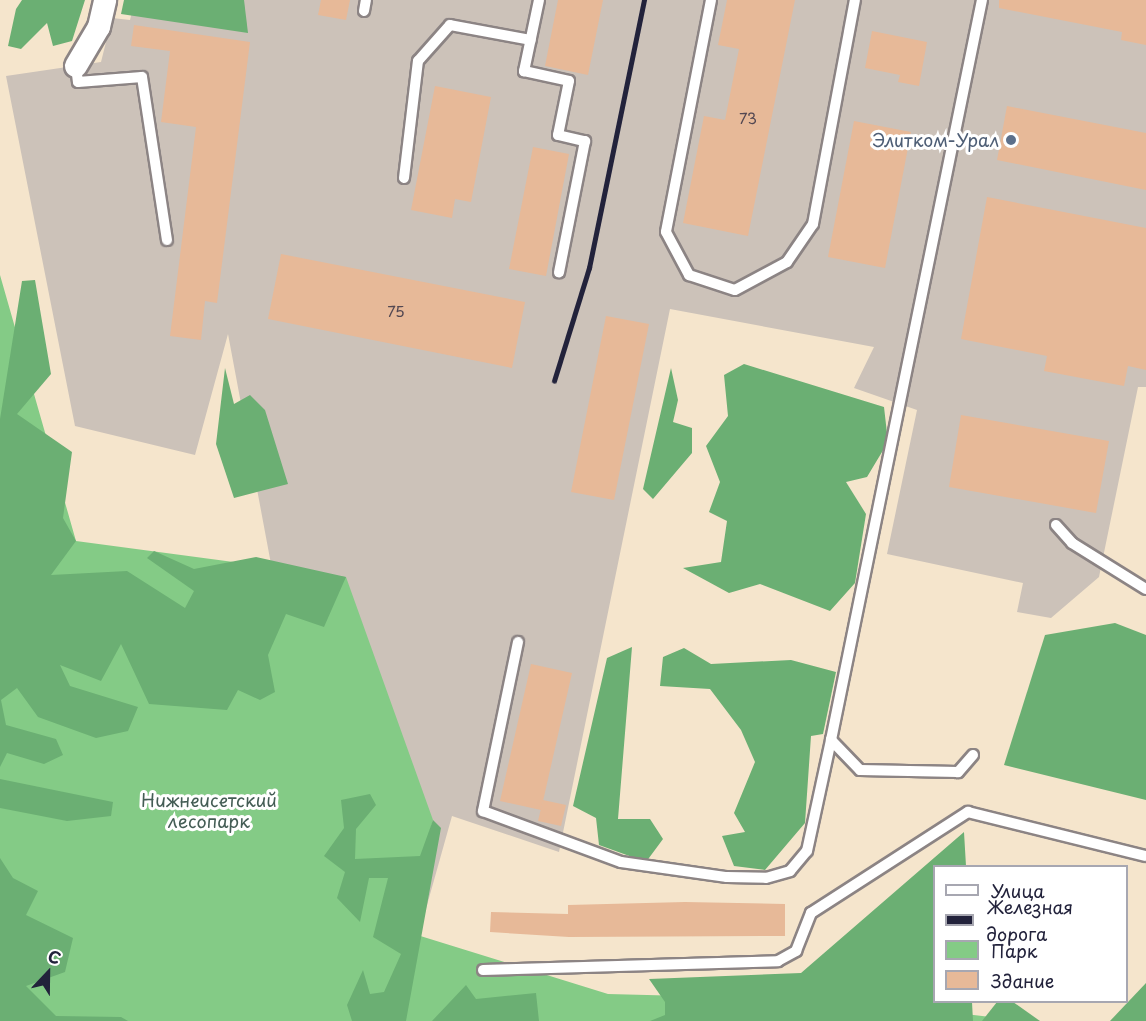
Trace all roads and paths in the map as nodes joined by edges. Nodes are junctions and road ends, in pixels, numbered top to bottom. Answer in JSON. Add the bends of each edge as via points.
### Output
{"nodes":[{"id":1,"x":105,"y":0,"type":"edge"},
{"id":2,"x":539,"y":0,"type":"edge"},
{"id":3,"x":711,"y":0,"type":"edge"},
{"id":4,"x":855,"y":0,"type":"edge"},
{"id":5,"x":982,"y":0,"type":"edge"},
{"id":6,"x":531,"y":40,"type":"junction"},
{"id":7,"x":76,"y":66,"type":"joint"},
{"id":8,"x":404,"y":178,"type":"dead end"},
{"id":9,"x":167,"y":240,"type":"dead end"},
{"id":10,"x":559,"y":272,"type":"dead end"},
{"id":11,"x":1056,"y":525,"type":"dead end"},
{"id":12,"x":1146,"y":590,"type":"edge"},
{"id":13,"x":518,"y":642,"type":"dead end"},
{"id":14,"x":831,"y":740,"type":"junction"},
{"id":15,"x":973,"y":755,"type":"dead end"},
{"id":16,"x":1146,"y":856,"type":"edge"},
{"id":17,"x":483,"y":970,"type":"dead end"}],
"edges":[{"from":1,"to":7,"type":"street","via":[[99,27]]},
{"from":2,"to":6,"type":"lane"},
{"from":3,"to":4,"type":"lane","via":[[666,231],[689,275],[735,290],[787,262],[813,224]]},
{"from":5,"to":14,"type":"lane"},
{"from":6,"to":8,"type":"lane","via":[[450,25],[418,61]]},
{"from":6,"to":10,"type":"lane","via":[[524,71],[569,81],[558,135],[585,141]]},
{"from":7,"to":9,"type":"lane","via":[[78,82],[142,77]]},
{"from":11,"to":12,"type":"lane","via":[[1072,543]]},
{"from":13,"to":14,"type":"lane","via":[[483,811],[621,862],[727,877],[766,878],[790,871],[807,851]]},
{"from":14,"to":15,"type":"lane","via":[[860,770],[958,772]]},
{"from":16,"to":17,"type":"lane","via":[[968,812],[811,913],[796,951],[778,960]]}]}
